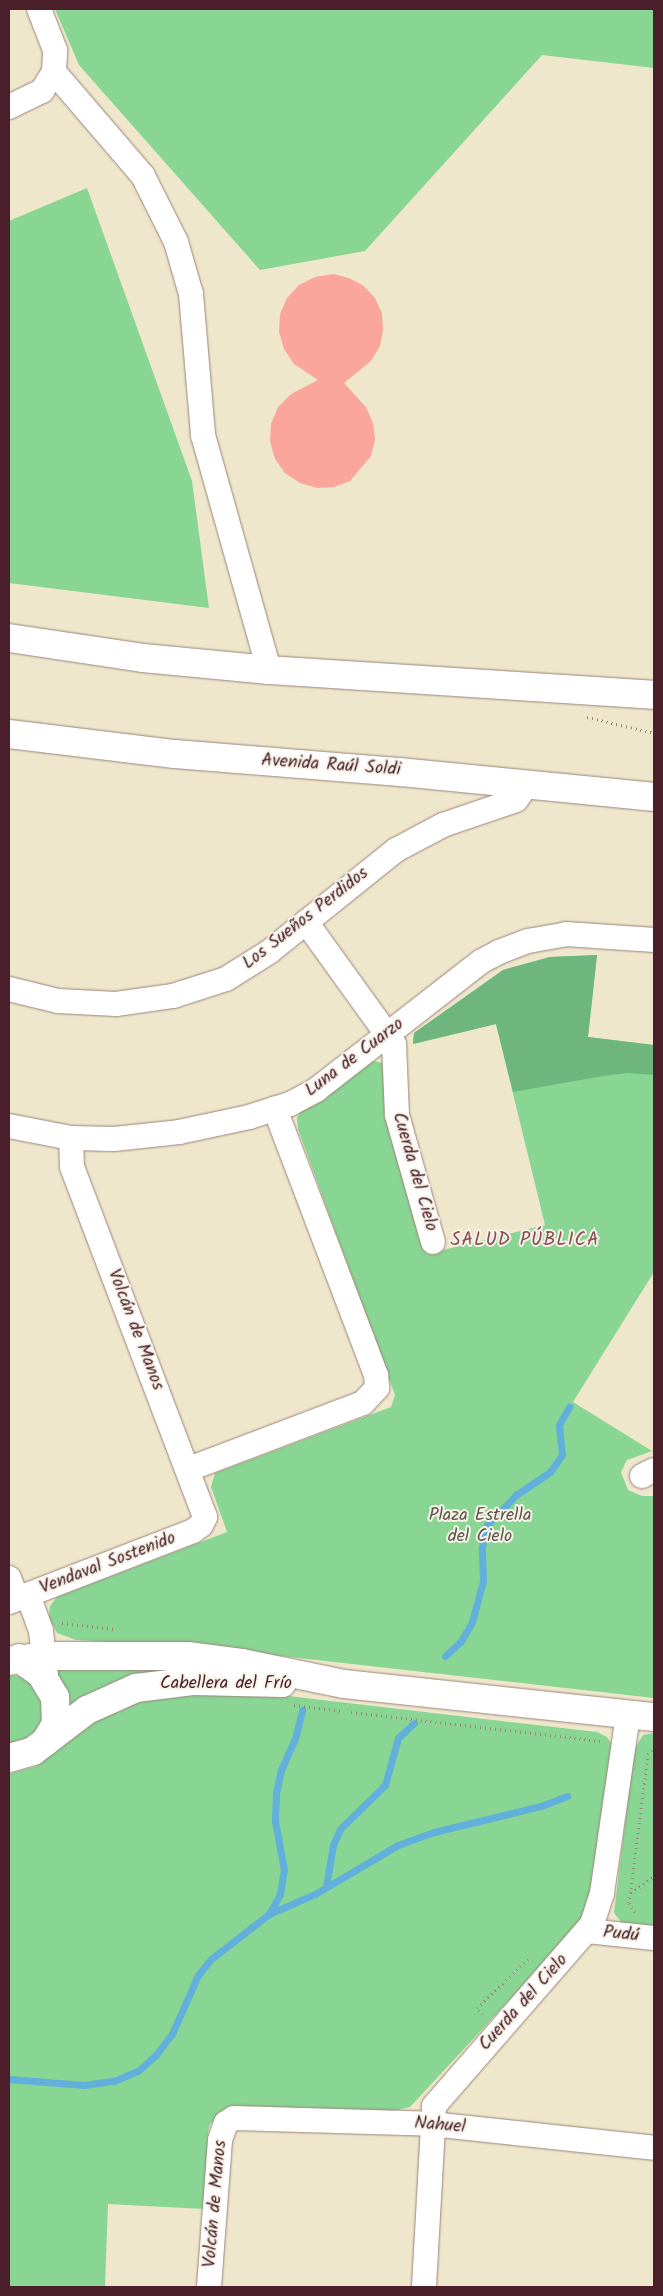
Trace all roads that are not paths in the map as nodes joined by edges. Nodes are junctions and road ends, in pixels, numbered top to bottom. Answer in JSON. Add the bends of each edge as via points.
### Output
{"nodes":[{"id":1,"x":39,"y":9,"type":"edge"},
{"id":2,"x":54,"y":72,"type":"junction"},
{"id":3,"x":9,"y":107,"type":"edge"},
{"id":4,"x":9,"y":638,"type":"edge"},
{"id":5,"x":269,"y":670,"type":"junction"},
{"id":6,"x":654,"y":695,"type":"edge"},
{"id":7,"x":9,"y":734,"type":"edge"},
{"id":8,"x":526,"y":786,"type":"junction"},
{"id":9,"x":654,"y":797,"type":"edge"},
{"id":10,"x":306,"y":922,"type":"junction"},
{"id":11,"x":654,"y":940,"type":"edge"},
{"id":12,"x":9,"y":989,"type":"edge"},
{"id":13,"x":388,"y":1034,"type":"junction"},
{"id":14,"x":275,"y":1109,"type":"junction"},
{"id":15,"x":9,"y":1126,"type":"edge"},
{"id":16,"x":71,"y":1138,"type":"junction"},
{"id":17,"x":434,"y":1242,"type":"dead end"},
{"id":18,"x":189,"y":1469,"type":"junction"},
{"id":19,"x":204,"y":1521,"type":"joint"},
{"id":20,"x":16,"y":1594,"type":"edge"},
{"id":21,"x":25,"y":1661,"type":"edge"},
{"id":22,"x":344,"y":1684,"type":"junction"},
{"id":23,"x":641,"y":1716,"type":"edge"},
{"id":24,"x":22,"y":1752,"type":"edge"},
{"id":25,"x":587,"y":1932,"type":"junction"},
{"id":26,"x":654,"y":1938,"type":"edge"},
{"id":27,"x":226,"y":2122,"type":"joint"},
{"id":28,"x":431,"y":2124,"type":"junction"},
{"id":29,"x":654,"y":2148,"type":"edge"},
{"id":30,"x":209,"y":2287,"type":"edge"},
{"id":31,"x":424,"y":2287,"type":"edge"}],
"edges":[{"from":1,"to":2,"type":"street","via":[[55,50]]},
{"from":2,"to":3,"type":"street","via":[[42,91]]},
{"from":2,"to":5,"type":"street","via":[[143,176],[176,242],[190,294],[203,435]]},
{"from":4,"to":5,"type":"main road","via":[[127,656]]},
{"from":5,"to":6,"type":"main road"},
{"from":7,"to":8,"type":"main road","name":"Avenida Raúl Soldi","via":[[175,754],[400,772]]},
{"from":8,"to":9,"type":"main road","name":"Avenida Raúl Soldi"},
{"from":8,"to":10,"type":"street","name":"Los Sueños Perdidos","via":[[516,800],[443,825],[396,850]]},
{"from":10,"to":12,"type":"street","name":"Los Sueños Perdidos","via":[[242,971],[208,986],[173,996],[116,1004],[77,1003]]},
{"from":10,"to":13,"type":"street","name":"Cuerda del Cielo"},
{"from":11,"to":13,"type":"street","name":"Luna de Cuarzo","via":[[576,933],[518,945],[482,961]]},
{"from":13,"to":14,"type":"street","name":"Luna de Cuarzo","via":[[316,1090]]},
{"from":13,"to":17,"type":"street","name":"Cuerda del Cielo","via":[[396,1055],[396,1115]]},
{"from":14,"to":16,"type":"street","name":"Luna de Cuarzo","via":[[163,1134],[114,1139]]},
{"from":14,"to":18,"type":"street","via":[[376,1375],[375,1392],[363,1403]]},
{"from":15,"to":16,"type":"street","name":"Luna de Cuarzo"},
{"from":16,"to":18,"type":"street","name":"Volcán de Manos","via":[[72,1166]]},
{"from":18,"to":19,"type":"street","name":"Volcán de Manos","via":[[203,1506]]},
{"from":19,"to":20,"type":"street","name":"Vendaval Sostenido","via":[[193,1531]]},
{"from":20,"to":21,"type":"street","via":[[41,1631]]},
{"from":21,"to":22,"type":"main road","name":"Cabellera del Frío","via":[[188,1656],[242,1663]]},
{"from":21,"to":24,"type":"main road","via":[[55,1697],[57,1712],[53,1731]]},
{"from":22,"to":23,"type":"main road","name":"Cabellera del Frío"},
{"from":22,"to":24,"type":"main road","name":"Cabellera del Frío","via":[[193,1681],[150,1685],[98,1704]]},
{"from":23,"to":25,"type":"street","name":"Cuerda del Cielo","via":[[601,1903]]},
{"from":25,"to":26,"type":"street","name":"Pudú"},
{"from":25,"to":28,"type":"street","name":"Cuerda del Cielo","via":[[439,2099]]},
{"from":27,"to":28,"type":"street","name":"Nahuel","via":[[244,2117]]},
{"from":27,"to":30,"type":"street","name":"Volcán de Manos","via":[[220,2140]]},
{"from":28,"to":29,"type":"street","name":"Nahuel"},
{"from":28,"to":31,"type":"street","name":"Cuerda del Cielo"}]}
